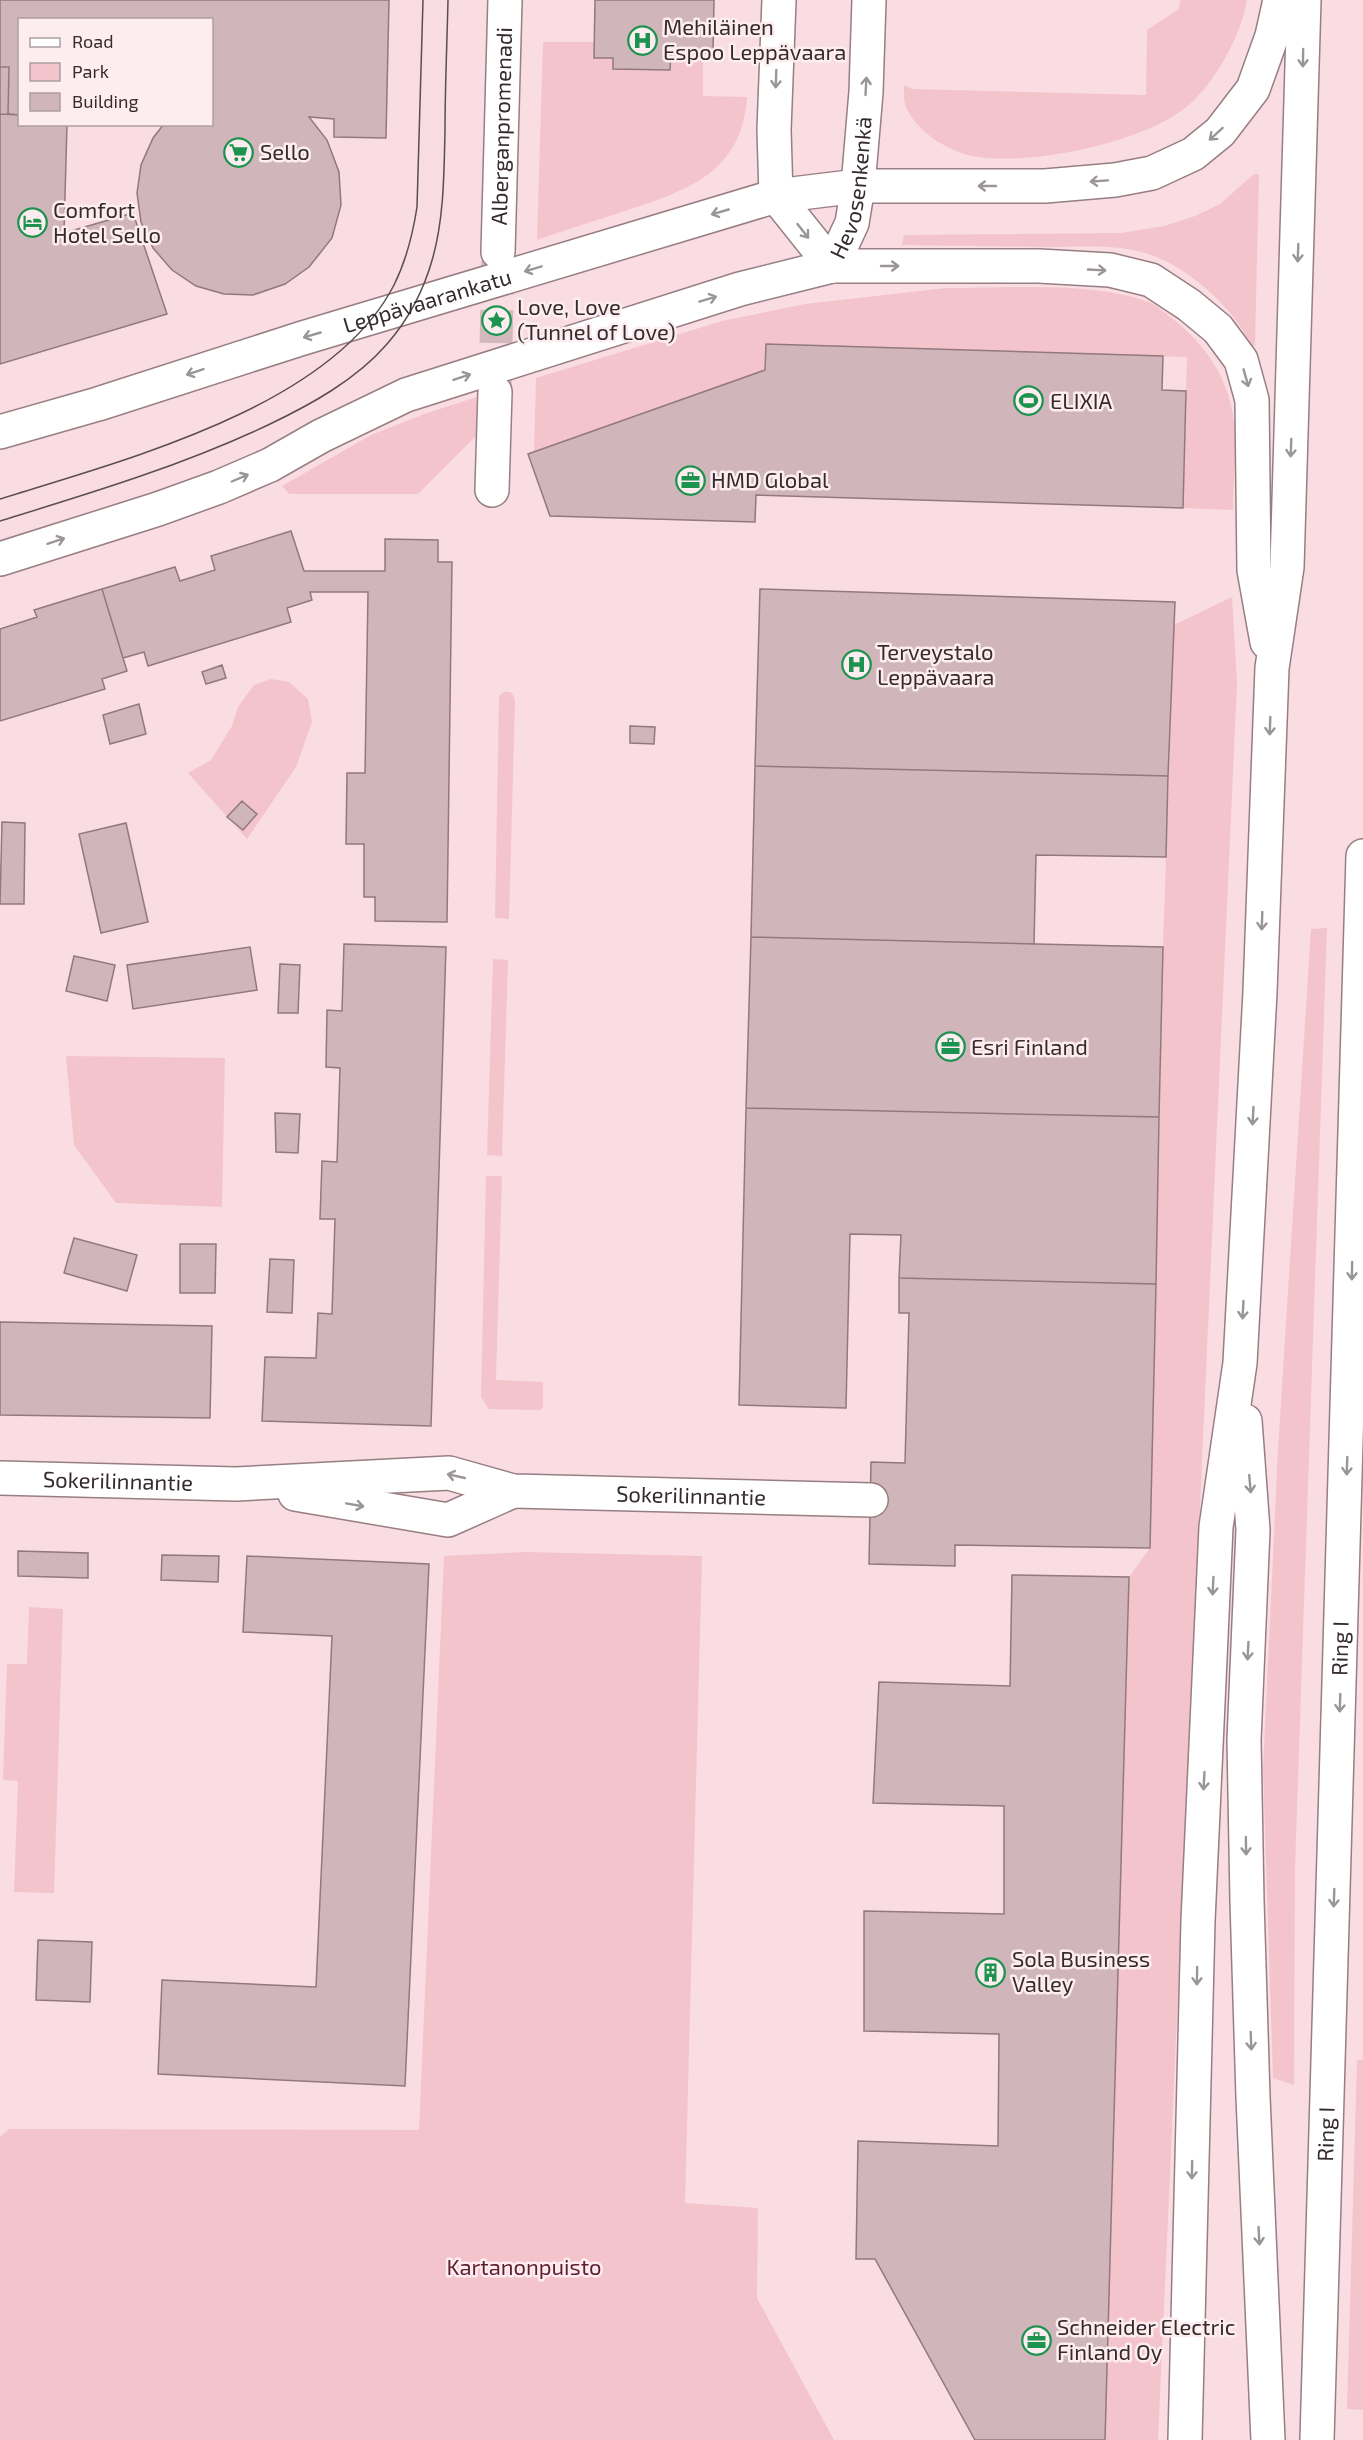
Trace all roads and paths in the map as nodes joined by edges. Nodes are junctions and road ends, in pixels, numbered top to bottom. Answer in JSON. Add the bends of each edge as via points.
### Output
{"nodes":[{"id":1,"x":505,"y":0,"type":"edge"},
{"id":2,"x":779,"y":0,"type":"edge"},
{"id":3,"x":869,"y":0,"type":"edge"},
{"id":4,"x":1280,"y":0,"type":"edge"},
{"id":5,"x":1304,"y":0,"type":"edge"},
{"id":6,"x":858,"y":186,"type":"junction"},
{"id":7,"x":776,"y":196,"type":"junction"},
{"id":8,"x":498,"y":252,"type":"tunnel mouth"},
{"id":9,"x":831,"y":266,"type":"junction"},
{"id":10,"x":495,"y":392,"type":"tunnel mouth"},
{"id":11,"x":0,"y":432,"type":"edge"},
{"id":12,"x":492,"y":490,"type":"dead end"},
{"id":13,"x":0,"y":559,"type":"edge"},
{"id":14,"x":1272,"y":668,"type":"junction"},
{"id":15,"x":1363,"y":856,"type":"edge"},
{"id":16,"x":1240,"y":1363,"type":"junction"},
{"id":17,"x":0,"y":1478,"type":"edge"},
{"id":18,"x":236,"y":1484,"type":"junction"},
{"id":19,"x":513,"y":1491,"type":"junction"},
{"id":20,"x":871,"y":1500,"type":"dead end"},
{"id":21,"x":1185,"y":2440,"type":"edge"},
{"id":22,"x":1268,"y":2440,"type":"edge"},
{"id":23,"x":1317,"y":2440,"type":"edge"}],
"edges":[{"from":1,"to":8,"type":"main road","name":"Alberganpromenadi"},
{"from":2,"to":7,"type":"main road","one_way":true,"via":[[774,130]]},
{"from":6,"to":3,"type":"main road","name":"Hevosenkenkä","one_way":true},
{"from":4,"to":6,"type":"main road","name":"Leppävaarankatu","one_way":true,"via":[[1253,89],[1220,132],[1193,154],[1152,173],[1045,186]]},
{"from":5,"to":14,"type":"main road","one_way":true,"via":[[1287,567]]},
{"from":6,"to":7,"type":"main road","name":"Leppävaarankatu"},
{"from":6,"to":9,"type":"main road","name":"Hevosenkenkä","via":[[852,223]]},
{"from":7,"to":9,"type":"main road","name":"Hevosenkenkä","one_way":true},
{"from":7,"to":11,"type":"main road","name":"Leppävaarankatu","one_way":true},
{"from":13,"to":9,"type":"main road","one_way":true,"via":[[219,487],[406,395],[740,289]]},
{"from":9,"to":14,"type":"main road","one_way":true,"via":[[1110,270],[1151,280],[1218,329],[1241,360],[1252,400],[1254,570]]},
{"from":10,"to":12,"type":"main road"},
{"from":14,"to":16,"type":"main road","one_way":true},
{"from":15,"to":23,"type":"main road","name":"Ring I","one_way":true},
{"from":16,"to":21,"type":"main road","one_way":true,"via":[[1216,1527],[1198,1921]]},
{"from":16,"to":22,"type":"main road","one_way":true,"via":[[1253,1530],[1244,1751]]},
{"from":17,"to":18,"type":"main road","name":"Sokerilinnantie"},
{"from":19,"to":18,"type":"main road","name":"Sokerilinnantie","one_way":true,"via":[[449,1473]]},
{"from":18,"to":19,"type":"main road","name":"Sokerilinnantie","one_way":true,"via":[[448,1520]]},
{"from":19,"to":20,"type":"main road","name":"Sokerilinnantie"}]}
